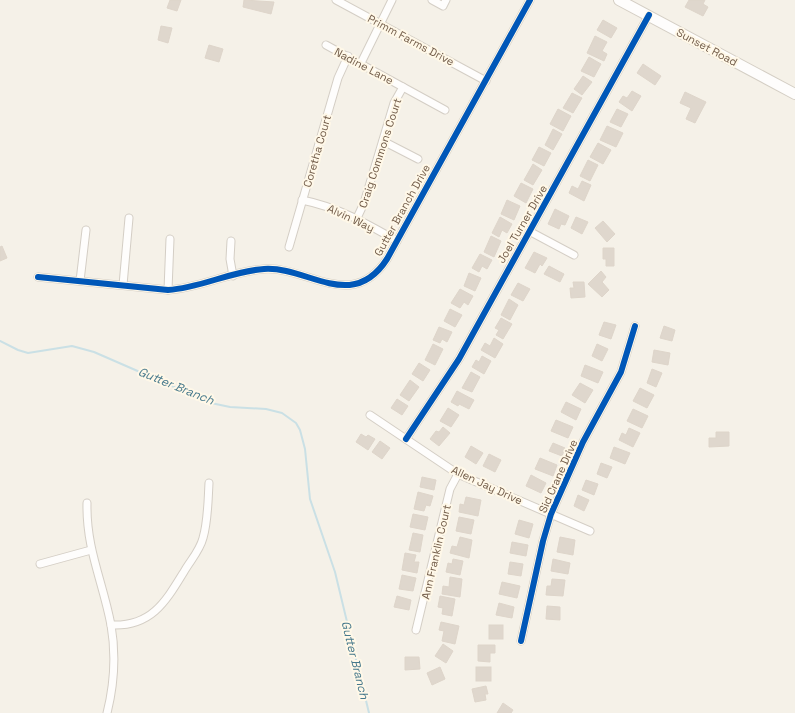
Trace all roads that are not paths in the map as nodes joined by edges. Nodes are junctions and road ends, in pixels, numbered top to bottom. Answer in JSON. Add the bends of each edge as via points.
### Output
{"nodes":[{"id":1,"x":336,"y":0,"type":"edge"},
{"id":2,"x":392,"y":0,"type":"edge"},
{"id":3,"x":432,"y":0,"type":"edge"},
{"id":4,"x":446,"y":0,"type":"edge"},
{"id":5,"x":530,"y":0,"type":"edge"},
{"id":6,"x":620,"y":0,"type":"edge"},
{"id":7,"x":649,"y":15,"type":"junction"},
{"id":8,"x":380,"y":24,"type":"junction"},
{"id":9,"x":326,"y":45,"type":"dead end"},
{"id":10,"x":348,"y":56,"type":"junction"},
{"id":11,"x":361,"y":63,"type":"junction"},
{"id":12,"x":486,"y":81,"type":"junction"},
{"id":13,"x":403,"y":86,"type":"junction"},
{"id":14,"x":795,"y":94,"type":"edge"},
{"id":15,"x":445,"y":110,"type":"dead end"},
{"id":16,"x":383,"y":141,"type":"junction"},
{"id":17,"x":418,"y":159,"type":"dead end"},
{"id":18,"x":302,"y":200,"type":"junction"},
{"id":19,"x":129,"y":218,"type":"dead end"},
{"id":20,"x":357,"y":218,"type":"junction"},
{"id":21,"x":86,"y":230,"type":"dead end"},
{"id":22,"x":529,"y":231,"type":"junction"},
{"id":23,"x":170,"y":239,"type":"dead end"},
{"id":24,"x":397,"y":241,"type":"junction"},
{"id":25,"x":231,"y":242,"type":"dead end"},
{"id":26,"x":289,"y":247,"type":"dead end"},
{"id":27,"x":574,"y":255,"type":"dead end"},
{"id":28,"x":233,"y":276,"type":"junction"},
{"id":29,"x":38,"y":277,"type":"dead end"},
{"id":30,"x":80,"y":281,"type":"junction"},
{"id":31,"x":123,"y":285,"type":"junction"},
{"id":32,"x":168,"y":290,"type":"junction"},
{"id":33,"x":636,"y":326,"type":"dead end"},
{"id":34,"x":370,"y":415,"type":"dead end"},
{"id":35,"x":406,"y":439,"type":"junction"},
{"id":36,"x":458,"y":474,"type":"junction"},
{"id":37,"x":209,"y":483,"type":"dead end"},
{"id":38,"x":87,"y":503,"type":"dead end"},
{"id":39,"x":551,"y":514,"type":"junction"},
{"id":40,"x":590,"y":531,"type":"dead end"},
{"id":41,"x":91,"y":550,"type":"junction"},
{"id":42,"x":40,"y":564,"type":"dead end"},
{"id":43,"x":111,"y":625,"type":"junction"},
{"id":44,"x":416,"y":630,"type":"dead end"},
{"id":45,"x":521,"y":641,"type":"dead end"},
{"id":46,"x":107,"y":713,"type":"edge"}],
"edges":[{"from":1,"to":8,"type":"street","name":"Primm Farms Drive"},
{"from":2,"to":8,"type":"street"},
{"from":3,"to":4,"type":"street","via":[[443,6]]},
{"from":5,"to":12,"type":"street","name":"Gutter Branch Drive"},
{"from":6,"to":7,"type":"main road","name":"Sunset Road"},
{"from":7,"to":14,"type":"main road","name":"Sunset Road"},
{"from":7,"to":22,"type":"street","name":"Joel Turner Drive"},
{"from":8,"to":11,"type":"street"},
{"from":8,"to":12,"type":"street","name":"Primm Farms Drive"},
{"from":9,"to":10,"type":"street","name":"Nadine Lane"},
{"from":10,"to":11,"type":"street","name":"Nadine Lane"},
{"from":10,"to":18,"type":"street","name":"Coretha Court","via":[[338,78]]},
{"from":11,"to":13,"type":"street","name":"Nadine Lane"},
{"from":12,"to":24,"type":"street","name":"Gutter Branch Drive"},
{"from":13,"to":15,"type":"street","name":"Nadine Lane"},
{"from":13,"to":16,"type":"street","name":"Craig Commons Court","via":[[394,103]]},
{"from":16,"to":17,"type":"street"},
{"from":16,"to":20,"type":"street","name":"Craig Commons Court","via":[[364,204]]},
{"from":18,"to":20,"type":"street","name":"Alvin Way","via":[[336,209]]},
{"from":18,"to":26,"type":"street","name":"Coretha Court"},
{"from":19,"to":31,"type":"street"},
{"from":20,"to":24,"type":"street","name":"Alvin Way"},
{"from":21,"to":30,"type":"street"},
{"from":22,"to":27,"type":"street"},
{"from":22,"to":35,"type":"street","name":"Joel Turner Drive","via":[[444,383]]},
{"from":23,"to":32,"type":"street"},
{"from":24,"to":28,"type":"street","name":"Gutter Branch Drive","via":[[379,269],[369,278],[350,285],[330,284],[269,269]]},
{"from":25,"to":28,"type":"street"},
{"from":28,"to":32,"type":"street","name":"Gutter Branch Drive"},
{"from":29,"to":30,"type":"street","name":"Gutter Branch Drive"},
{"from":30,"to":31,"type":"street","name":"Gutter Branch Drive"},
{"from":31,"to":32,"type":"street","name":"Gutter Branch Drive"},
{"from":33,"to":39,"type":"street","name":"Sid Crane Drive","via":[[621,372],[583,442]]},
{"from":34,"to":35,"type":"street","name":"Allen Jay Drive"},
{"from":35,"to":36,"type":"street","name":"Allen Jay Drive"},
{"from":36,"to":39,"type":"street","name":"Allen Jay Drive"},
{"from":36,"to":44,"type":"street","name":"Ann Franklin Court","via":[[450,489]]},
{"from":37,"to":43,"type":"street","via":[[202,542],[169,596],[156,612],[144,619],[124,625]]},
{"from":38,"to":41,"type":"street"},
{"from":39,"to":40,"type":"street","name":"Allen Jay Drive"},
{"from":39,"to":45,"type":"street","name":"Sid Crane Drive"},
{"from":41,"to":42,"type":"street"},
{"from":41,"to":43,"type":"street"},
{"from":43,"to":46,"type":"street","via":[[113,670]]}]}
